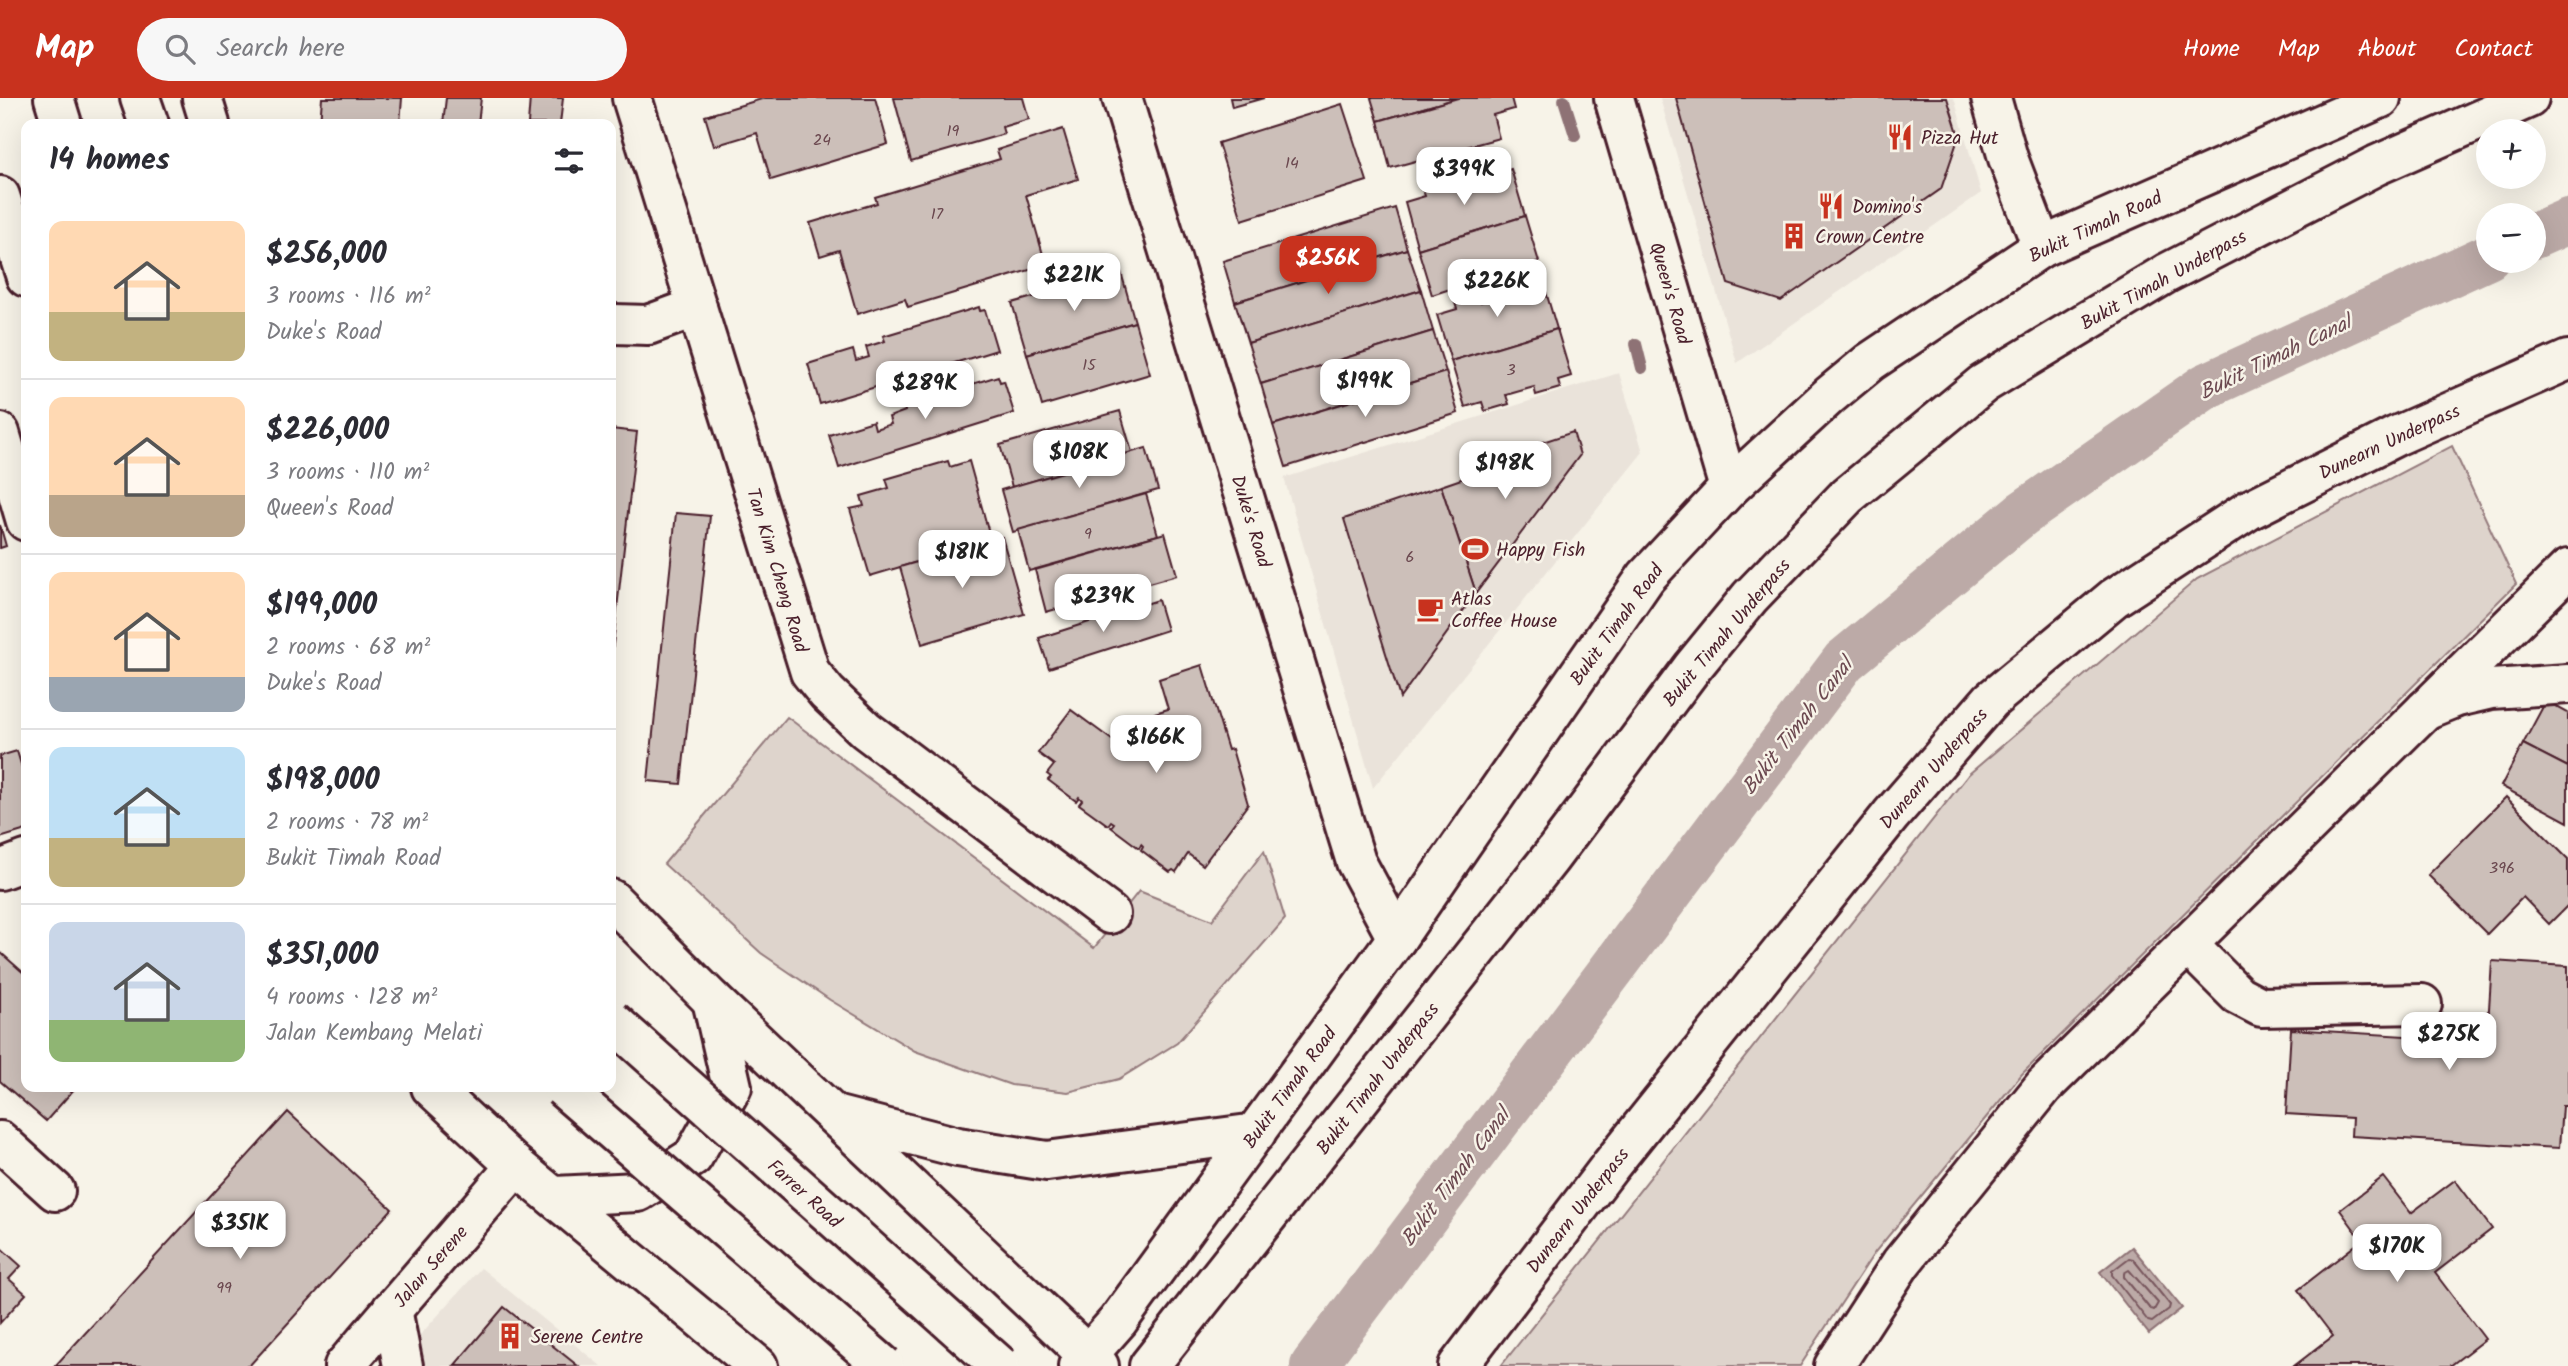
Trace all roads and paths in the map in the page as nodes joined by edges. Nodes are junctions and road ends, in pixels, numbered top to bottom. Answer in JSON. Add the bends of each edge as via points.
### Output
{"nodes":[{"id":1,"x":54,"y":98,"type":"edge"},
{"id":2,"x":140,"y":98,"type":"edge"},
{"id":3,"x":202,"y":98,"type":"edge"},
{"id":4,"x":632,"y":98,"type":"edge"},
{"id":5,"x":1122,"y":98,"type":"edge"},
{"id":6,"x":1614,"y":98,"type":"edge"},
{"id":7,"x":1991,"y":98,"type":"edge"},
{"id":8,"x":2381,"y":98,"type":"edge"},
{"id":9,"x":2529,"y":98,"type":"edge"},
{"id":10,"x":60,"y":119,"type":"edge"},
{"id":11,"x":147,"y":119,"type":"edge"},
{"id":12,"x":208,"y":119,"type":"edge"},
{"id":13,"x":0,"y":196,"type":"edge"},
{"id":14,"x":2042,"y":247,"type":"junction"},
{"id":15,"x":21,"y":261,"type":"edge"},
{"id":16,"x":697,"y":307,"type":"junction"},
{"id":17,"x":616,"y":324,"type":"edge"},
{"id":18,"x":2568,"y":360,"type":"edge"},
{"id":19,"x":0,"y":433,"type":"edge"},
{"id":20,"x":1728,"y":488,"type":"junction"},
{"id":21,"x":21,"y":503,"type":"edge"},
{"id":22,"x":2568,"y":569,"type":"edge"},
{"id":23,"x":2568,"y":684,"type":"edge"},
{"id":24,"x":2425,"y":709,"type":"junction"},
{"id":25,"x":21,"y":862,"type":"edge"},
{"id":26,"x":0,"y":870,"type":"edge"},
{"id":27,"x":616,"y":903,"type":"edge"},
{"id":28,"x":1110,"y":915,"type":"dead end"},
{"id":29,"x":1397,"y":938,"type":"junction"},
{"id":30,"x":2187,"y":944,"type":"junction"},
{"id":31,"x":712,"y":1000,"type":"junction"},
{"id":32,"x":2422,"y":1004,"type":"dead end"},
{"id":33,"x":616,"y":1024,"type":"edge"},
{"id":34,"x":436,"y":1092,"type":"edge"},
{"id":35,"x":568,"y":1092,"type":"edge"},
{"id":36,"x":835,"y":1115,"type":"junction"},
{"id":37,"x":1256,"y":1133,"type":"junction"},
{"id":38,"x":0,"y":1141,"type":"edge"},
{"id":39,"x":516,"y":1166,"type":"junction"},
{"id":40,"x":55,"y":1191,"type":"dead end"},
{"id":41,"x":555,"y":1196,"type":"junction"},
{"id":42,"x":392,"y":1310,"type":"junction"},
{"id":43,"x":701,"y":1321,"type":"junction"},
{"id":44,"x":1088,"y":1362,"type":"edge"},
{"id":45,"x":344,"y":1366,"type":"edge"},
{"id":46,"x":403,"y":1366,"type":"edge"},
{"id":47,"x":730,"y":1366,"type":"edge"},
{"id":48,"x":758,"y":1366,"type":"edge"},
{"id":49,"x":884,"y":1366,"type":"edge"},
{"id":50,"x":1000,"y":1366,"type":"edge"},
{"id":51,"x":1149,"y":1366,"type":"edge"},
{"id":52,"x":1458,"y":1366,"type":"edge"},
{"id":53,"x":1834,"y":1366,"type":"edge"}],
"edges":[{"from":1,"to":10,"type":"main road"},
{"from":2,"to":11,"type":"main road"},
{"from":3,"to":12,"type":"main road"},
{"from":4,"to":16,"type":"main road","name":"Tan Kim Cheng Road"},
{"from":5,"to":29,"type":"main road","name":"Duke's Road","via":[[1356,862]]},
{"from":6,"to":20,"type":"main road","name":"Queen's Road"},
{"from":7,"to":14,"type":"main road"},
{"from":8,"to":14,"type":"main road","name":"Bukit Timah Road"},
{"from":9,"to":51,"type":"main road","name":"Bukit Timah Underpass","via":[[2377,165],[2167,272],[1983,384],[1847,496],[1750,597],[1692,668],[1551,857]]},
{"from":13,"to":15,"type":"main road"},
{"from":14,"to":20,"type":"main road","name":"Bukit Timah Road","via":[[1870,362]]},
{"from":16,"to":17,"type":"main road","via":[[648,325]]},
{"from":16,"to":28,"type":"main road","name":"Tan Kim Cheng Road","via":[[810,672],[866,730]]},
{"from":18,"to":52,"type":"main road","name":"Dunearn Underpass","via":[[2396,436],[2249,510],[2114,598],[1991,700],[1891,816],[1611,1165]]},
{"from":19,"to":21,"type":"main road"},
{"from":20,"to":29,"type":"main road","name":"Bukit Timah Road","via":[[1646,577]]},
{"from":22,"to":24,"type":"main road"},
{"from":23,"to":24,"type":"main road","via":[[2491,689]]},
{"from":24,"to":30,"type":"main road"},
{"from":25,"to":26,"type":"main road"},
{"from":27,"to":31,"type":"main road"},
{"from":29,"to":37,"type":"main road","name":"Bukit Timah Road"},
{"from":30,"to":32,"type":"main road","via":[[2238,995],[2261,1007]]},
{"from":30,"to":53,"type":"main road","via":[[2044,1086],[1901,1263]]},
{"from":31,"to":36,"type":"main road"},
{"from":31,"to":41,"type":"main road","via":[[732,1087],[693,1157],[638,1192]]},
{"from":33,"to":50,"type":"main road","name":"Farrer Road","bridge":true},
{"from":34,"to":39,"type":"main road"},
{"from":35,"to":49,"type":"main road","bridge":true},
{"from":36,"to":37,"type":"main road","via":[[958,1147],[1047,1161]]},
{"from":36,"to":44,"type":"main road"},
{"from":37,"to":44,"type":"main road","name":"Bukit Timah Road"},
{"from":38,"to":40,"type":"main road"},
{"from":39,"to":41,"type":"main road"},
{"from":39,"to":42,"type":"main road","name":"Jalan Serene"},
{"from":41,"to":43,"type":"main road"},
{"from":42,"to":45,"type":"main road","name":"Jalan Serene"},
{"from":42,"to":46,"type":"main road"},
{"from":43,"to":47,"type":"main road"},
{"from":43,"to":48,"type":"main road"}]}
